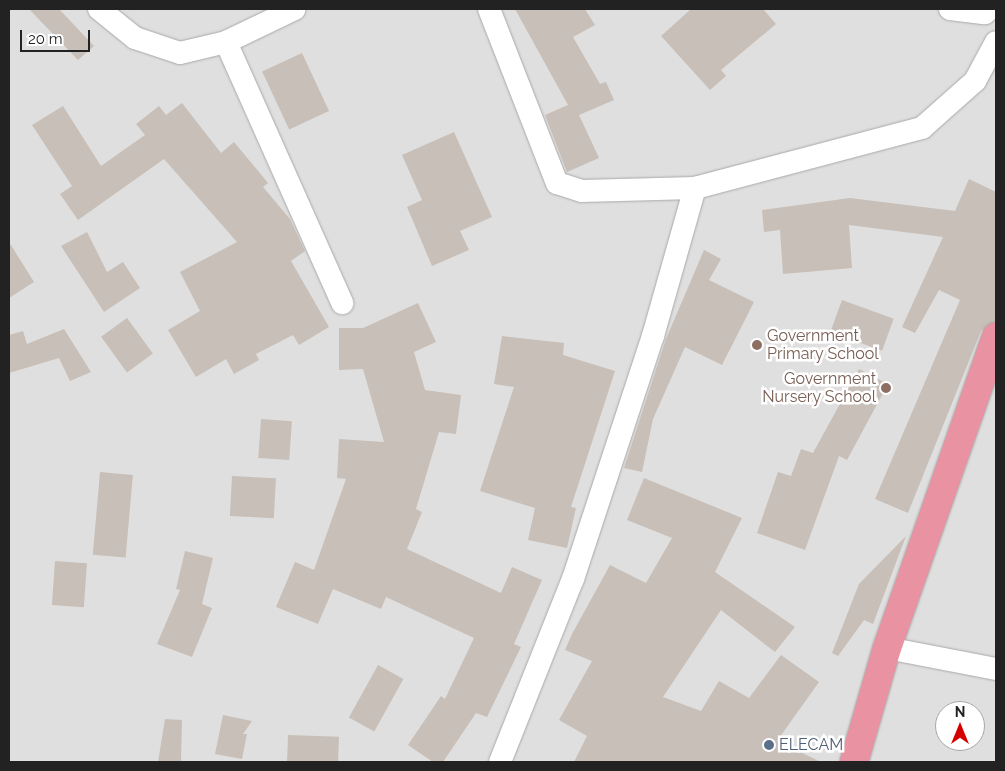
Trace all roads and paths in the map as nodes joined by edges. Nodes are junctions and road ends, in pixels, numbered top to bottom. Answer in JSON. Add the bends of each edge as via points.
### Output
{"nodes":[{"id":1,"x":99,"y":9,"type":"edge"},
{"id":2,"x":295,"y":9,"type":"edge"},
{"id":3,"x":489,"y":9,"type":"edge"},
{"id":4,"x":950,"y":9,"type":"edge"},
{"id":5,"x":990,"y":9,"type":"edge"},
{"id":6,"x":226,"y":42,"type":"junction"},
{"id":7,"x":996,"y":42,"type":"edge"},
{"id":8,"x":696,"y":188,"type":"junction"},
{"id":9,"x":342,"y":303,"type":"dead end"},
{"id":10,"x":996,"y":336,"type":"edge"},
{"id":11,"x":887,"y":648,"type":"junction"},
{"id":12,"x":996,"y":669,"type":"edge"},
{"id":13,"x":500,"y":762,"type":"edge"},
{"id":14,"x":854,"y":762,"type":"edge"}],
"edges":[{"from":1,"to":6,"type":"street","via":[[135,38],[180,53]]},
{"from":2,"to":6,"type":"street"},
{"from":3,"to":8,"type":"street","via":[[557,183],[582,191]]},
{"from":4,"to":5,"type":"street","via":[[985,13]]},
{"from":6,"to":9,"type":"street"},
{"from":7,"to":8,"type":"street","via":[[974,81],[922,128]]},
{"from":8,"to":13,"type":"street","via":[[653,336],[576,570]]},
{"from":10,"to":11,"type":"highway"},
{"from":11,"to":12,"type":"street"},
{"from":11,"to":14,"type":"highway"}]}
